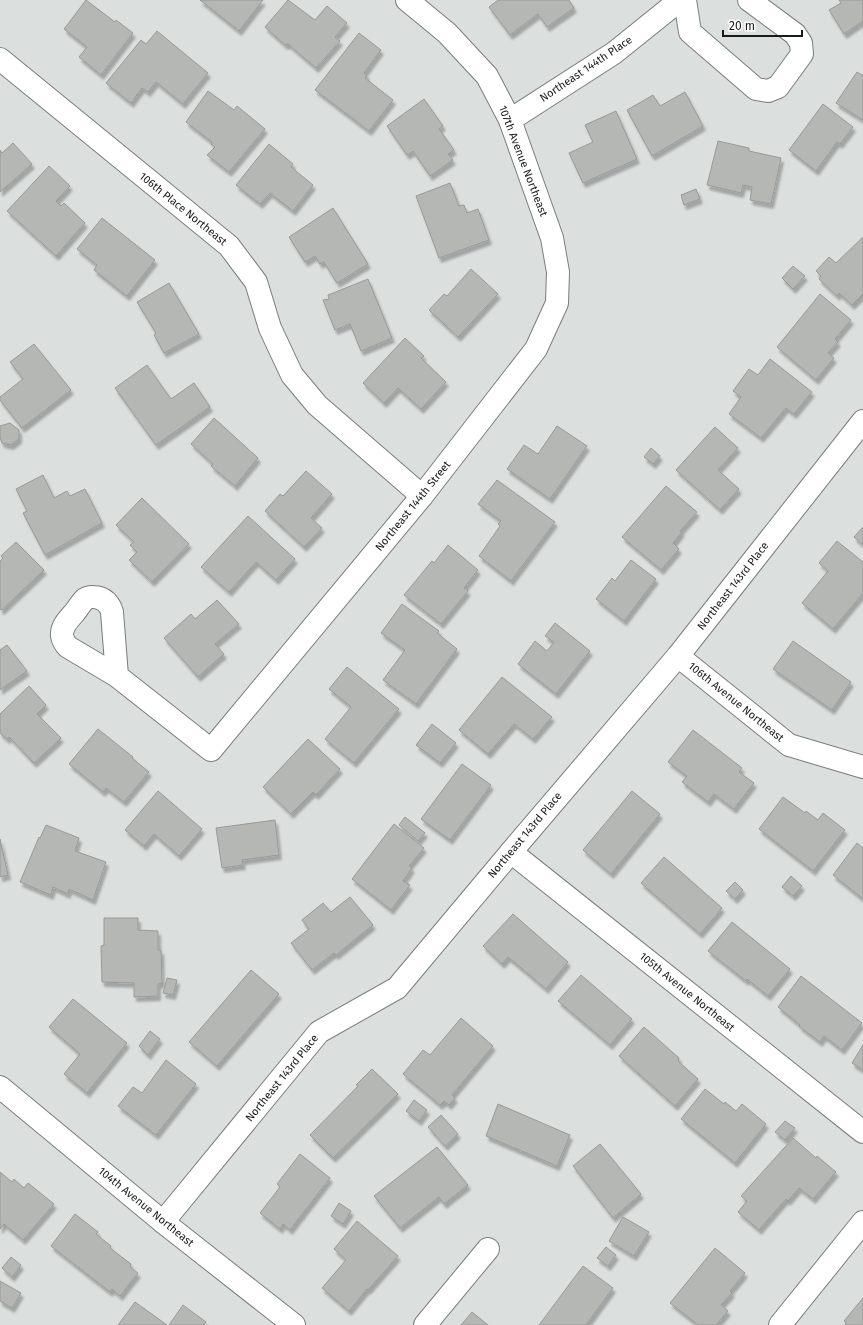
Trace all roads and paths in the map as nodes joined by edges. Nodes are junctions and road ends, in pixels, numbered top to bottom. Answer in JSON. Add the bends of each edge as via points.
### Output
{"nodes":[{"id":1,"x":407,"y":0,"type":"edge"},
{"id":2,"x":680,"y":0,"type":"edge"},
{"id":3,"x":684,"y":0,"type":"edge"},
{"id":4,"x":749,"y":0,"type":"edge"},
{"id":5,"x":0,"y":59,"type":"edge"},
{"id":6,"x":510,"y":120,"type":"junction"},
{"id":7,"x":552,"y":238,"type":"joint"},
{"id":8,"x":863,"y":421,"type":"edge"},
{"id":9,"x":422,"y":496,"type":"junction"},
{"id":10,"x":678,"y":656,"type":"junction"},
{"id":11,"x":117,"y":676,"type":"dead end"},
{"id":12,"x":863,"y":767,"type":"edge"},
{"id":13,"x":510,"y":852,"type":"junction"},
{"id":14,"x":0,"y":1086,"type":"edge"},
{"id":15,"x":863,"y":1132,"type":"edge"},
{"id":16,"x":163,"y":1222,"type":"junction"},
{"id":17,"x":863,"y":1222,"type":"edge"},
{"id":18,"x":488,"y":1248,"type":"dead end"},
{"id":19,"x":294,"y":1325,"type":"edge"},
{"id":20,"x":425,"y":1325,"type":"edge"},
{"id":21,"x":780,"y":1325,"type":"edge"}],
"edges":[{"from":1,"to":6,"type":"street","name":"107th Avenue Northeast","via":[[447,33],[487,76]]},
{"from":2,"to":6,"type":"street","name":"Northeast 144th Place","via":[[614,53]]},
{"from":3,"to":4,"type":"street","via":[[690,32],[756,89],[768,91],[778,87],[802,54],[801,43],[795,34]]},
{"from":5,"to":9,"type":"street","name":"106th Place Northeast","via":[[229,246],[256,282],[270,328],[292,375],[317,405]]},
{"from":6,"to":7,"type":"street","name":"107th Avenue Northeast"},
{"from":7,"to":9,"type":"street","name":"Northeast 144th Street","via":[[558,272],[557,303],[536,349]]},
{"from":8,"to":10,"type":"street","name":"Northeast 143rd Place"},
{"from":9,"to":11,"type":"street","name":"Northeast 144th Street","via":[[212,750]]},
{"from":10,"to":12,"type":"street","name":"106th Avenue Northeast","via":[[789,744]]},
{"from":10,"to":13,"type":"street","name":"Northeast 143rd Place"},
{"from":13,"to":15,"type":"street","name":"105th Avenue Northeast"},
{"from":13,"to":16,"type":"street","name":"Northeast 143rd Place","via":[[397,988],[319,1032]]},
{"from":14,"to":16,"type":"street","name":"104th Avenue Northeast"},
{"from":16,"to":19,"type":"street","name":"104th Avenue Northeast"},
{"from":17,"to":21,"type":"street"},
{"from":18,"to":20,"type":"street"}]}
